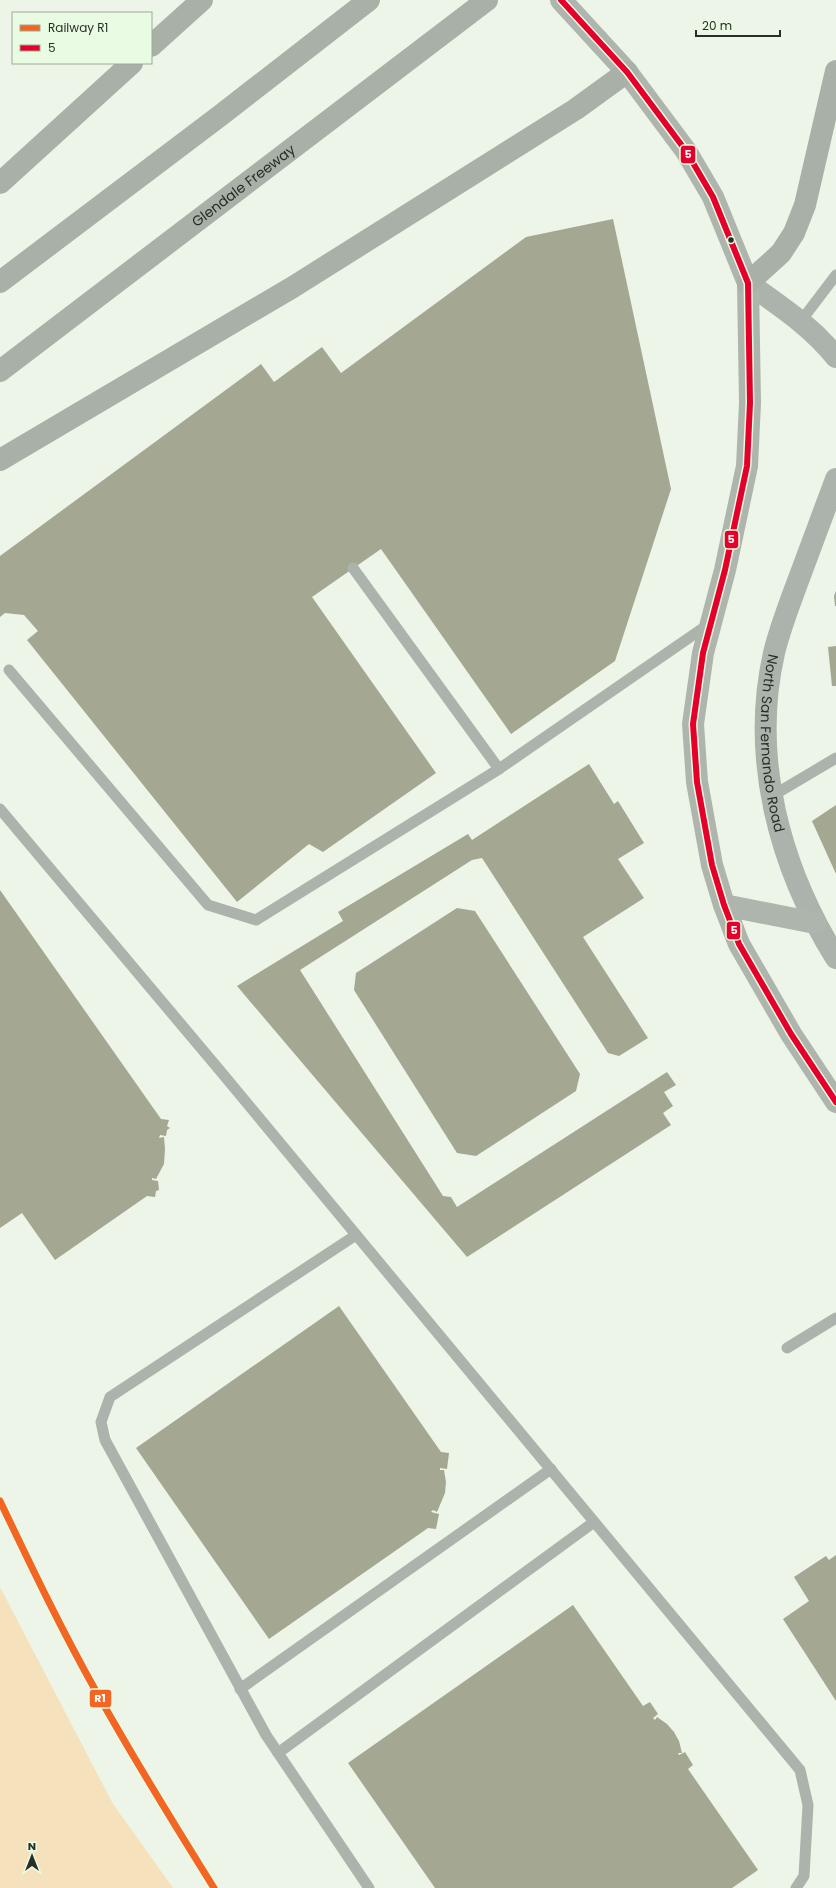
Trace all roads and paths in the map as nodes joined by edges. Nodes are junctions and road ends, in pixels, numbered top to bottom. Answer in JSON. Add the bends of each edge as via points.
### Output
{"nodes":[{"id":1,"x":202,"y":0,"type":"edge"},
{"id":2,"x":369,"y":0,"type":"edge"},
{"id":3,"x":486,"y":0,"type":"edge"},
{"id":4,"x":561,"y":0,"type":"edge"},
{"id":5,"x":152,"y":45,"type":"edge"},
{"id":6,"x":131,"y":64,"type":"edge"},
{"id":7,"x":836,"y":71,"type":"edge"},
{"id":8,"x":627,"y":72,"type":"junction"},
{"id":9,"x":0,"y":183,"type":"edge"},
{"id":10,"x":836,"y":274,"type":"edge"},
{"id":11,"x":0,"y":282,"type":"edge"},
{"id":12,"x":748,"y":283,"type":"junction"},
{"id":13,"x":801,"y":321,"type":"junction"},
{"id":14,"x":836,"y":357,"type":"edge"},
{"id":15,"x":0,"y":371,"type":"edge"},
{"id":16,"x":0,"y":460,"type":"edge"},
{"id":17,"x":836,"y":479,"type":"edge"},
{"id":18,"x":353,"y":568,"type":"dead end"},
{"id":19,"x":711,"y":622,"type":"junction"},
{"id":20,"x":9,"y":670,"type":"dead end"},
{"id":21,"x":836,"y":758,"type":"edge"},
{"id":22,"x":500,"y":769,"type":"junction"},
{"id":23,"x":772,"y":796,"type":"junction"},
{"id":24,"x":0,"y":809,"type":"edge"},
{"id":25,"x":724,"y":905,"type":"junction"},
{"id":26,"x":815,"y":923,"type":"junction"},
{"id":27,"x":836,"y":958,"type":"edge"},
{"id":28,"x":836,"y":1102,"type":"edge"},
{"id":29,"x":356,"y":1235,"type":"junction"},
{"id":30,"x":836,"y":1318,"type":"edge"},
{"id":31,"x":787,"y":1348,"type":"dead end"},
{"id":32,"x":551,"y":1469,"type":"junction"},
{"id":33,"x":594,"y":1522,"type":"junction"},
{"id":34,"x":240,"y":1689,"type":"junction"},
{"id":35,"x":278,"y":1753,"type":"junction"},
{"id":36,"x":369,"y":1888,"type":"edge"},
{"id":37,"x":796,"y":1888,"type":"edge"}],
"edges":[{"from":1,"to":5,"type":"highway"},
{"from":2,"to":11,"type":"highway"},
{"from":3,"to":15,"type":"highway","name":"Glendale Freeway"},
{"from":4,"to":8,"type":"main road"},
{"from":6,"to":9,"type":"highway"},
{"from":7,"to":12,"type":"highway","via":[[805,205],[794,233],[781,253]]},
{"from":8,"to":12,"type":"main road","via":[[686,151],[713,197]]},
{"from":8,"to":16,"type":"highway","via":[[576,109],[293,287]]},
{"from":10,"to":13,"type":"lane"},
{"from":12,"to":13,"type":"street"},
{"from":12,"to":19,"type":"main road","via":[[750,403],[747,466]]},
{"from":13,"to":14,"type":"street"},
{"from":17,"to":23,"type":"street","name":"North San Fernando Road","via":[[782,623],[768,680],[765,741]]},
{"from":18,"to":22,"type":"lane"},
{"from":19,"to":22,"type":"lane"},
{"from":19,"to":25,"type":"main road","via":[[703,653],[694,724],[697,782],[712,865]]},
{"from":20,"to":22,"type":"lane","via":[[208,905],[256,920]]},
{"from":21,"to":23,"type":"lane"},
{"from":23,"to":26,"type":"street","name":"North San Fernando Road","via":[[781,838],[795,879]]},
{"from":24,"to":29,"type":"lane"},
{"from":25,"to":26,"type":"main road"},
{"from":25,"to":28,"type":"main road","via":[[742,950],[791,1034]]},
{"from":26,"to":27,"type":"street","name":"North San Fernando Road"},
{"from":29,"to":32,"type":"lane"},
{"from":29,"to":34,"type":"lane","via":[[110,1397],[101,1422],[105,1440]]},
{"from":30,"to":31,"type":"lane"},
{"from":32,"to":33,"type":"lane"},
{"from":32,"to":34,"type":"lane"},
{"from":33,"to":35,"type":"lane"},
{"from":33,"to":37,"type":"lane","via":[[800,1770],[808,1805],[804,1876]]},
{"from":34,"to":35,"type":"lane"},
{"from":35,"to":36,"type":"lane"}]}
